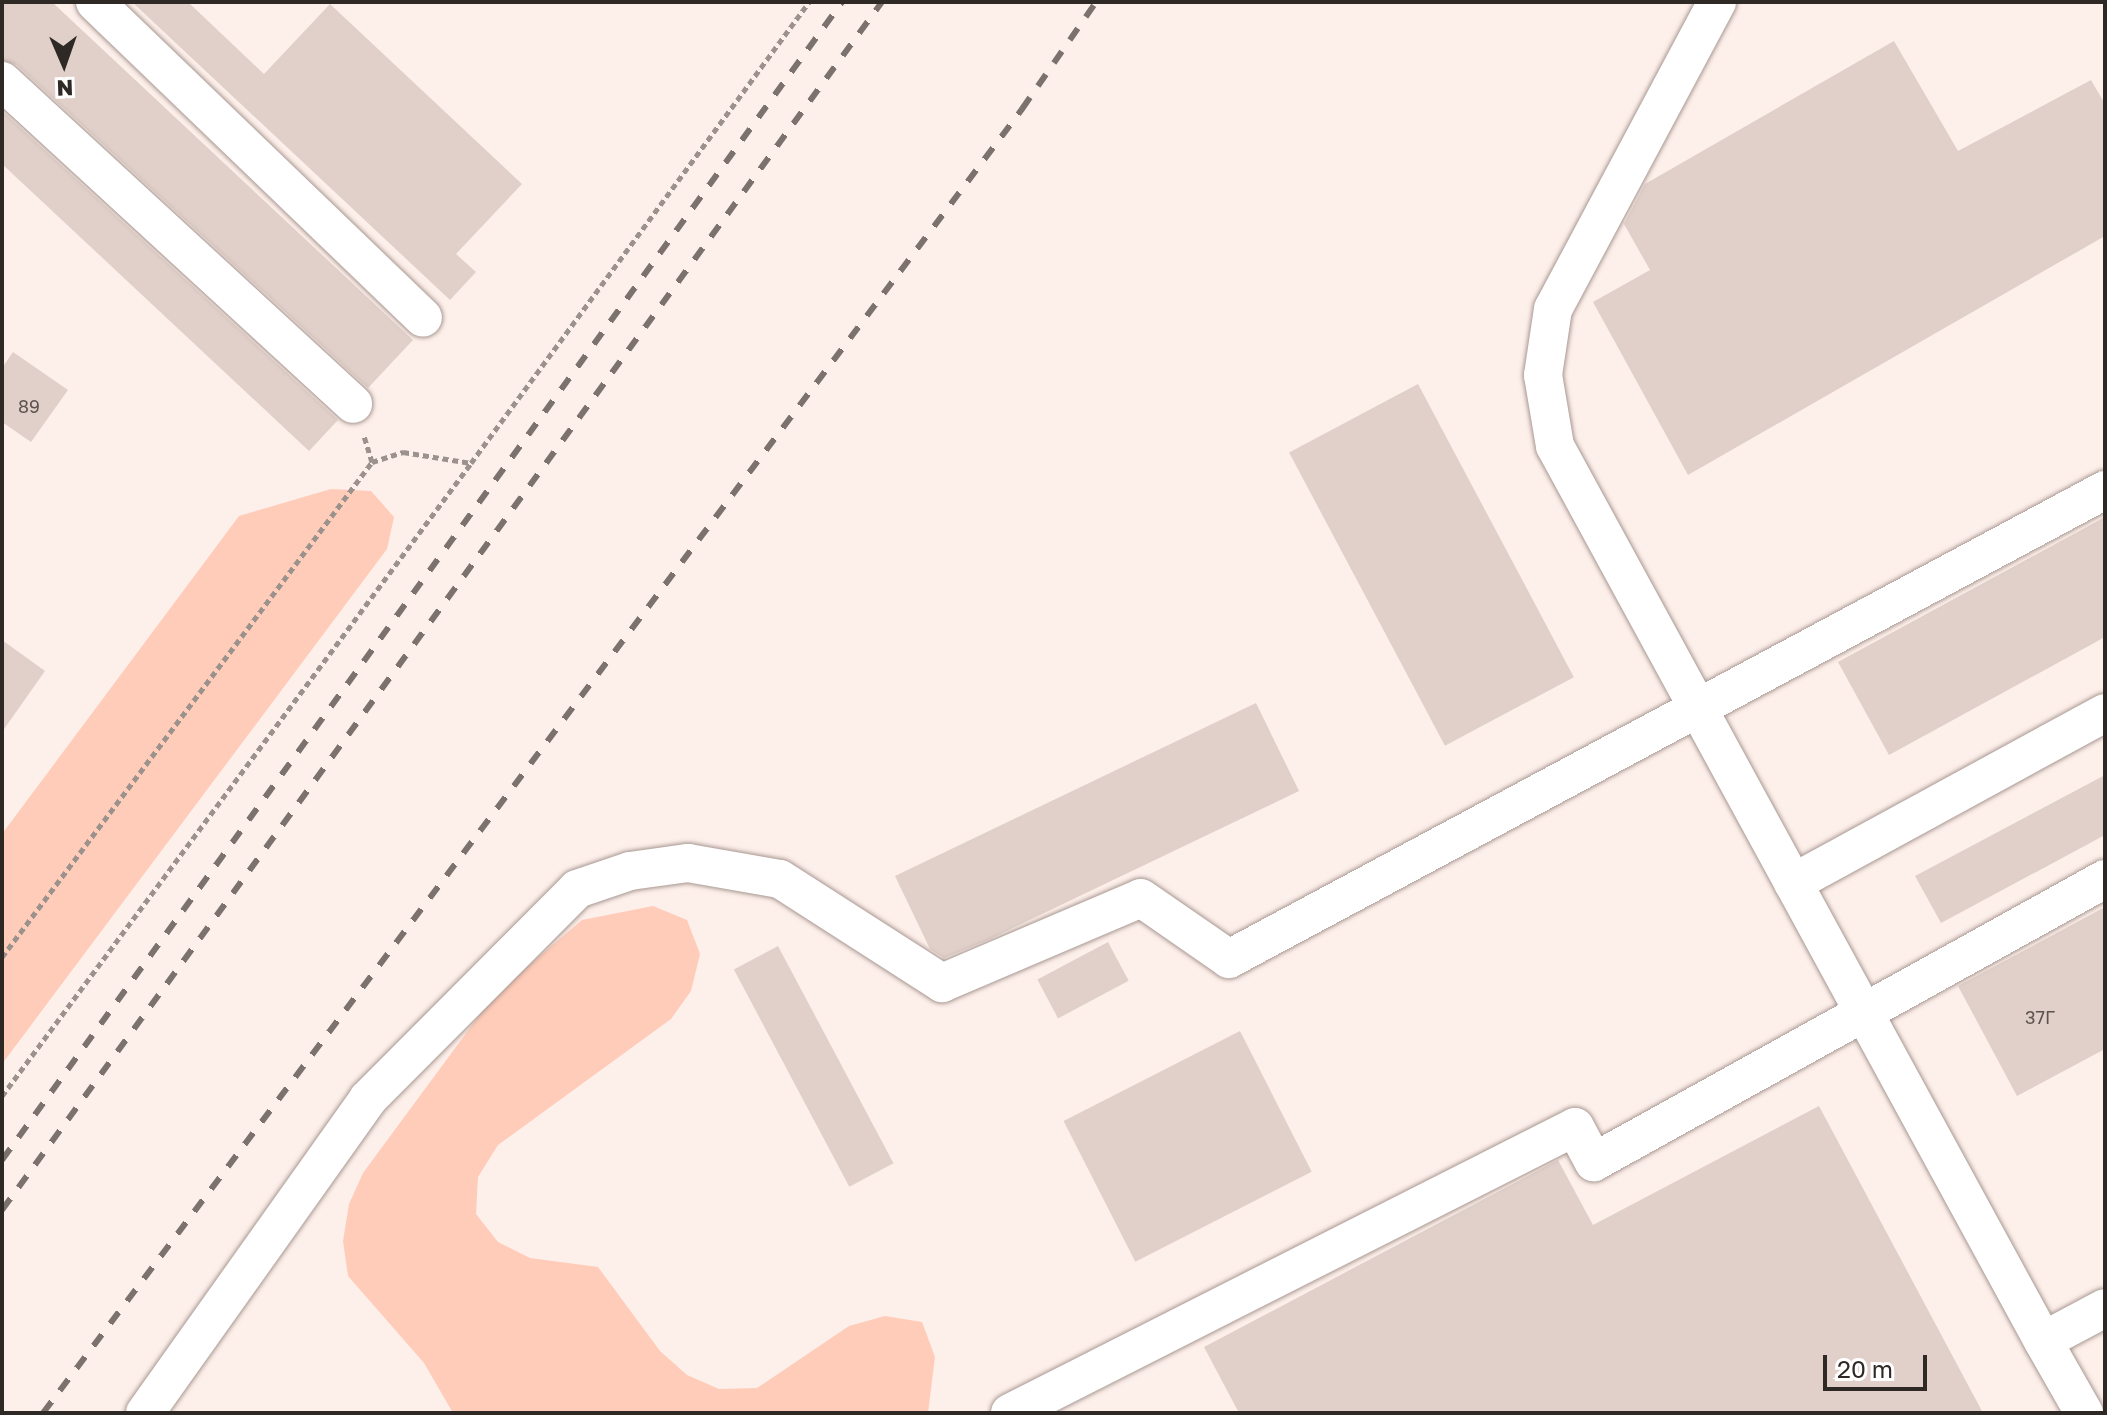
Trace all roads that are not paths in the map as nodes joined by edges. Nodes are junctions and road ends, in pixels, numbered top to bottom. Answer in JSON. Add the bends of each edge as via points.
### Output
{"nodes":[{"id":1,"x":95,"y":2,"type":"edge"},
{"id":2,"x":1717,"y":2,"type":"edge"},
{"id":3,"x":2,"y":81,"type":"edge"},
{"id":4,"x":423,"y":318,"type":"dead end"},
{"id":5,"x":353,"y":404,"type":"road end"},
{"id":6,"x":2105,"y":490,"type":"edge"},
{"id":7,"x":1698,"y":708,"type":"junction"},
{"id":8,"x":2105,"y":713,"type":"edge"},
{"id":9,"x":2105,"y":879,"type":"edge"},
{"id":10,"x":1793,"y":883,"type":"junction"},
{"id":11,"x":1862,"y":1010,"type":"junction"},
{"id":12,"x":2105,"y":1308,"type":"edge"},
{"id":13,"x":2043,"y":1341,"type":"junction"},
{"id":14,"x":145,"y":1413,"type":"edge"},
{"id":15,"x":1010,"y":1413,"type":"edge"},
{"id":16,"x":2084,"y":1413,"type":"edge"}],
"edges":[{"from":1,"to":4,"type":"lane"},
{"from":2,"to":7,"type":"lane","via":[[1553,309],[1543,375],[1555,446]]},
{"from":3,"to":5,"type":"lane"},
{"from":6,"to":7,"type":"lane"},
{"from":7,"to":10,"type":"lane"},
{"from":7,"to":14,"type":"lane","via":[[1229,959],[1141,898],[942,983],[780,879],[688,863],[630,871],[577,889],[368,1099]]},
{"from":8,"to":10,"type":"lane"},
{"from":9,"to":11,"type":"lane"},
{"from":10,"to":11,"type":"lane"},
{"from":11,"to":13,"type":"lane"},
{"from":11,"to":15,"type":"lane","via":[[1594,1162],[1575,1127]]},
{"from":12,"to":13,"type":"lane"},
{"from":13,"to":16,"type":"lane"}]}
